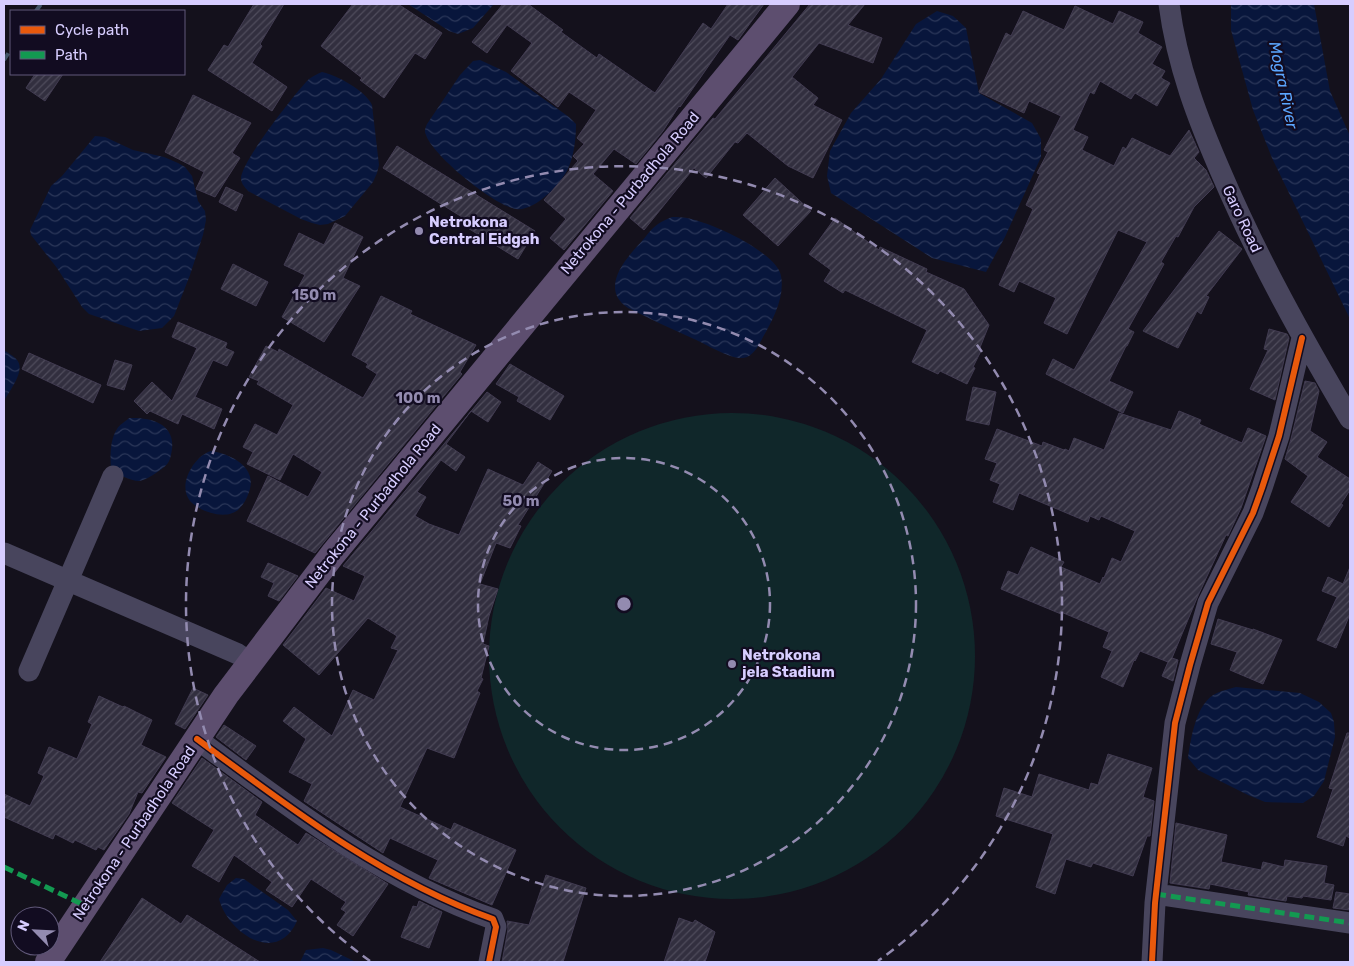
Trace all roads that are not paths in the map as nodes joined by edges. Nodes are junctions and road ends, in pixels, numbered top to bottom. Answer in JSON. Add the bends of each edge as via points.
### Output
{"nodes":[{"id":1,"x":787,"y":4,"type":"edge"},
{"id":2,"x":1169,"y":4,"type":"edge"},
{"id":3,"x":1302,"y":338,"type":"junction"},
{"id":4,"x":1350,"y":420,"type":"edge"},
{"id":5,"x":113,"y":476,"type":"dead end"},
{"id":6,"x":4,"y":553,"type":"edge"},
{"id":7,"x":69,"y":580,"type":"junction"},
{"id":8,"x":238,"y":654,"type":"dead end"},
{"id":9,"x":29,"y":670,"type":"dead end"},
{"id":10,"x":197,"y":739,"type":"junction"},
{"id":11,"x":1156,"y":894,"type":"junction"},
{"id":12,"x":1350,"y":923,"type":"edge"},
{"id":13,"x":48,"y":962,"type":"edge"},
{"id":14,"x":489,"y":962,"type":"edge"},
{"id":15,"x":1152,"y":962,"type":"edge"}],
"edges":[{"from":1,"to":10,"type":"main road","name":"Netrokona - Purbadhola Road","via":[[333,554],[226,695]]},
{"from":2,"to":3,"type":"street","name":"Garo Road","via":[[1179,58],[1201,128],[1243,225]]},
{"from":3,"to":4,"type":"street","name":"Garo Road"},
{"from":3,"to":11,"type":"street","via":[[1262,488],[1208,603],[1190,664],[1175,724]]},
{"from":5,"to":7,"type":"street"},
{"from":6,"to":7,"type":"street"},
{"from":7,"to":8,"type":"street"},
{"from":7,"to":9,"type":"street"},
{"from":10,"to":13,"type":"main road","name":"Netrokona - Purbadhola Road"},
{"from":10,"to":14,"type":"street","via":[[323,831],[422,888],[493,919],[496,926]]},
{"from":11,"to":12,"type":"street"},
{"from":11,"to":15,"type":"street"}]}
